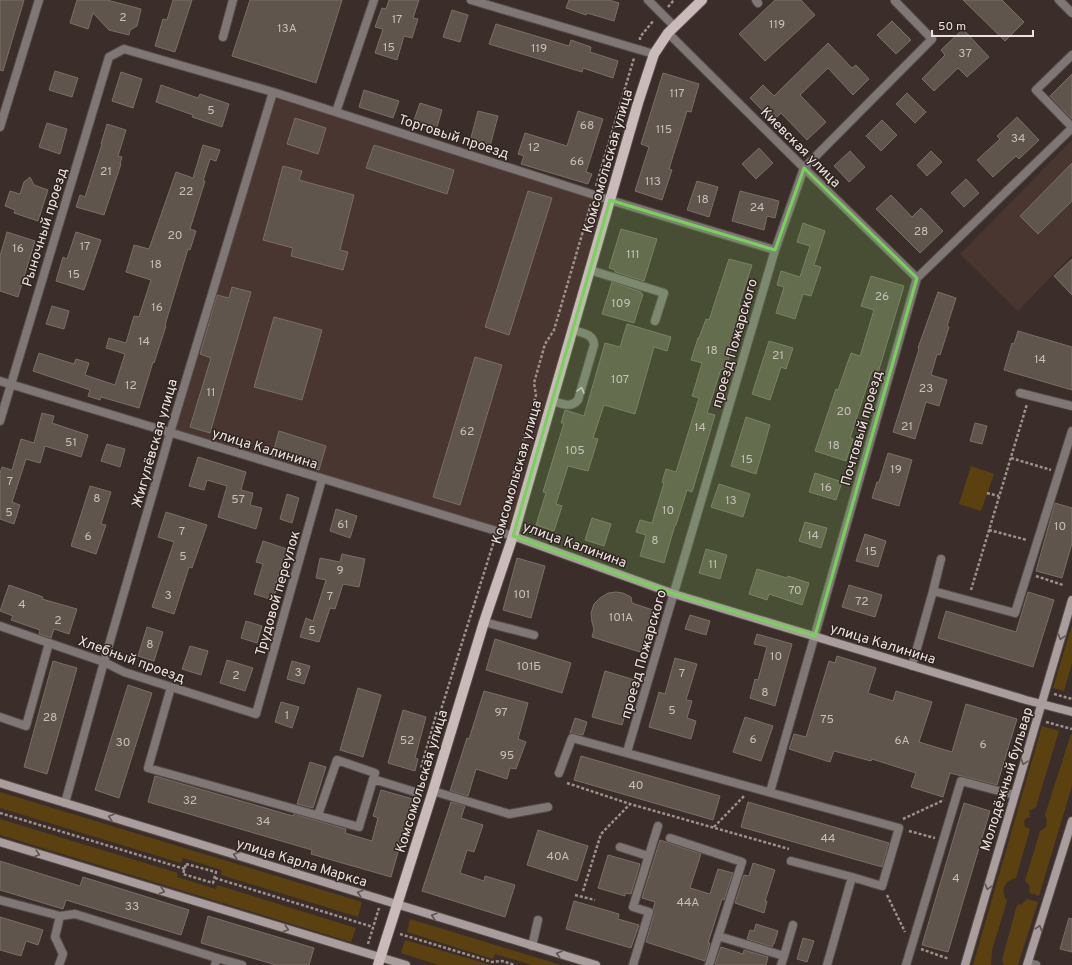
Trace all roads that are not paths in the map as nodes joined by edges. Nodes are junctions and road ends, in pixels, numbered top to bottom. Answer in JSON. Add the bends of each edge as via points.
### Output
{"nodes":[{"id":1,"x":39,"y":0,"type":"edge"},
{"id":2,"x":233,"y":0,"type":"edge"},
{"id":3,"x":374,"y":0,"type":"edge"},
{"id":4,"x":471,"y":0,"type":"edge"},
{"id":5,"x":648,"y":0,"type":"edge"},
{"id":6,"x":702,"y":0,"type":"edge"},
{"id":7,"x":894,"y":0,"type":"edge"},
{"id":8,"x":1059,"y":0,"type":"edge"},
{"id":9,"x":1072,"y":13,"type":"edge"},
{"id":10,"x":671,"y":30,"type":"junction"},
{"id":11,"x":223,"y":37,"type":"dead end"},
{"id":12,"x":124,"y":49,"type":"joint"},
{"id":13,"x":654,"y":54,"type":"junction"},
{"id":14,"x":1072,"y":55,"type":"edge"},
{"id":15,"x":273,"y":92,"type":"junction"},
{"id":16,"x":3,"y":106,"type":"edge"},
{"id":17,"x":336,"y":112,"type":"junction"},
{"id":18,"x":0,"y":127,"type":"edge"},
{"id":19,"x":1072,"y":128,"type":"edge"},
{"id":20,"x":804,"y":168,"type":"junction"},
{"id":21,"x":610,"y":200,"type":"junction"},
{"id":22,"x":775,"y":250,"type":"junction"},
{"id":23,"x":590,"y":270,"type":"junction"},
{"id":24,"x":917,"y":278,"type":"junction"},
{"id":25,"x":655,"y":321,"type":"dead end"},
{"id":26,"x":573,"y":330,"type":"junction"},
{"id":27,"x":0,"y":381,"type":"edge"},
{"id":28,"x":11,"y":385,"type":"junction"},
{"id":29,"x":1020,"y":393,"type":"dead end"},
{"id":30,"x":552,"y":400,"type":"junction"},
{"id":31,"x":1072,"y":406,"type":"edge"},
{"id":32,"x":0,"y":421,"type":"edge"},
{"id":33,"x":1072,"y":430,"type":"edge"},
{"id":34,"x":170,"y":433,"type":"junction"},
{"id":35,"x":322,"y":479,"type":"junction"},
{"id":36,"x":513,"y":536,"type":"junction"},
{"id":37,"x":941,"y":559,"type":"dead end"},
{"id":38,"x":933,"y":591,"type":"junction"},
{"id":39,"x":674,"y":594,"type":"junction"},
{"id":40,"x":1072,"y":600,"type":"edge"},
{"id":41,"x":484,"y":622,"type":"junction"},
{"id":42,"x":0,"y":626,"type":"edge"},
{"id":43,"x":534,"y":635,"type":"dead end"},
{"id":44,"x":815,"y":636,"type":"junction"},
{"id":45,"x":49,"y":643,"type":"junction"},
{"id":46,"x":104,"y":662,"type":"junction"},
{"id":47,"x":912,"y":666,"type":"junction"},
{"id":48,"x":171,"y":687,"type":"junction"},
{"id":49,"x":1042,"y":704,"type":"junction"},
{"id":50,"x":1072,"y":712,"type":"edge"},
{"id":51,"x":256,"y":714,"type":"joint"},
{"id":52,"x":0,"y":717,"type":"edge"},
{"id":53,"x":628,"y":752,"type":"junction"},
{"id":54,"x":559,"y":772,"type":"dead end"},
{"id":55,"x":373,"y":779,"type":"junction"},
{"id":56,"x":0,"y":783,"type":"edge"},
{"id":57,"x":415,"y":792,"type":"dead end"},
{"id":58,"x":433,"y":792,"type":"junction"},
{"id":59,"x":770,"y":792,"type":"junction"},
{"id":60,"x":1014,"y":795,"type":"junction"},
{"id":61,"x":65,"y":803,"type":"junction"},
{"id":62,"x":548,"y":807,"type":"dead end"},
{"id":63,"x":318,"y":815,"type":"junction"},
{"id":64,"x":1072,"y":821,"type":"edge"},
{"id":65,"x":658,"y":826,"type":"dead end"},
{"id":66,"x":670,"y":838,"type":"dead end"},
{"id":67,"x":0,"y":842,"type":"edge"},
{"id":68,"x":620,"y":847,"type":"dead end"},
{"id":69,"x":648,"y":856,"type":"junction"},
{"id":70,"x":792,"y":861,"type":"dead end"},
{"id":71,"x":852,"y":877,"type":"junction"},
{"id":72,"x":0,"y":900,"type":"edge"},
{"id":73,"x":397,"y":905,"type":"junction"},
{"id":74,"x":60,"y":916,"type":"junction"},
{"id":75,"x":538,"y":920,"type":"dead end"},
{"id":76,"x":793,"y":925,"type":"dead end"},
{"id":77,"x":718,"y":936,"type":"junction"},
{"id":78,"x":532,"y":946,"type":"junction"},
{"id":79,"x":784,"y":956,"type":"junction"},
{"id":80,"x":216,"y":961,"type":"edge"},
{"id":81,"x":379,"y":961,"type":"edge"},
{"id":82,"x":1030,"y":964,"type":"edge"},
{"id":83,"x":59,"y":965,"type":"edge"},
{"id":84,"x":242,"y":965,"type":"edge"},
{"id":85,"x":406,"y":965,"type":"edge"},
{"id":86,"x":596,"y":965,"type":"edge"},
{"id":87,"x":633,"y":965,"type":"edge"},
{"id":88,"x":709,"y":965,"type":"edge"},
{"id":89,"x":781,"y":965,"type":"edge"},
{"id":90,"x":827,"y":965,"type":"edge"},
{"id":91,"x":906,"y":965,"type":"edge"},
{"id":92,"x":965,"y":965,"type":"edge"}],
"edges":[{"from":1,"to":16,"type":"street"},
{"from":2,"to":11,"type":"street"},
{"from":3,"to":17,"type":"street"},
{"from":4,"to":13,"type":"street"},
{"from":5,"to":10,"type":"street","name":"Киевская улица","via":[[661,13]]},
{"from":6,"to":10,"type":"main road","name":"Комсомольская улица"},
{"from":7,"to":20,"type":"street","name":"проезд Пожарского","via":[[932,39]]},
{"from":8,"to":9,"type":"street"},
{"from":10,"to":13,"type":"main road","name":"Комсомольская улица"},
{"from":10,"to":20,"type":"street","name":"Киевская улица"},
{"from":12,"to":15,"type":"street","name":"Торговый проезд"},
{"from":12,"to":28,"type":"street","name":"Рыночный проезд","via":[[109,57]]},
{"from":13,"to":21,"type":"main road","name":"Комсомольская улица"},
{"from":14,"to":19,"type":"street","via":[[1036,90]]},
{"from":15,"to":17,"type":"street","name":"Торговый проезд"},
{"from":15,"to":34,"type":"street","name":"Жигулёвская улица"},
{"from":16,"to":18,"type":"street"},
{"from":17,"to":21,"type":"street","name":"Торговый проезд"},
{"from":19,"to":24,"type":"street"},
{"from":20,"to":22,"type":"street","name":"проезд Пожарского"},
{"from":20,"to":24,"type":"street","name":"Киевская улица"},
{"from":21,"to":22,"type":"street","name":"Торговый проезд"},
{"from":21,"to":23,"type":"main road","name":"Комсомольская улица"},
{"from":22,"to":39,"type":"street","name":"проезд Пожарского"},
{"from":23,"to":25,"type":"street","via":[[664,293]]},
{"from":23,"to":26,"type":"main road","name":"Комсомольская улица"},
{"from":24,"to":44,"type":"street","name":"Почтовый проезд"},
{"from":26,"to":30,"type":"main road","name":"Комсомольская улица"},
{"from":30,"to":26,"type":"street","one_way":true,"via":[[569,406],[578,400],[594,342],[590,336]]},
{"from":27,"to":28,"type":"street","name":"улица Калинина"},
{"from":28,"to":32,"type":"street","name":"Рыночный проезд"},
{"from":28,"to":34,"type":"street","name":"улица Калинина"},
{"from":29,"to":31,"type":"street"},
{"from":30,"to":36,"type":"main road","name":"Комсомольская улица"},
{"from":33,"to":38,"type":"street","via":[[1015,613]]},
{"from":34,"to":35,"type":"street","name":"улица Калинина"},
{"from":34,"to":46,"type":"street","name":"Жигулёвская улица"},
{"from":35,"to":36,"type":"street","name":"улица Калинина"},
{"from":35,"to":51,"type":"street","name":"Трудовой переулок"},
{"from":36,"to":39,"type":"main road","name":"улица Калинина"},
{"from":36,"to":41,"type":"main road","name":"Комсомольская улица"},
{"from":37,"to":38,"type":"street"},
{"from":38,"to":47,"type":"street"},
{"from":39,"to":44,"type":"main road","name":"улица Калинина"},
{"from":39,"to":53,"type":"street","name":"проезд Пожарского"},
{"from":40,"to":49,"type":"main road","name":"Молодёжный бульвар","one_way":true},
{"from":41,"to":43,"type":"street"},
{"from":41,"to":58,"type":"main road","name":"Комсомольская улица"},
{"from":42,"to":45,"type":"street","name":"Хлебный проезд"},
{"from":44,"to":47,"type":"main road","name":"улица Калинина"},
{"from":44,"to":59,"type":"street","name":"Почтовый проезд"},
{"from":45,"to":46,"type":"street","name":"Хлебный проезд"},
{"from":45,"to":52,"type":"street","via":[[26,726]]},
{"from":46,"to":48,"type":"street","name":"Хлебный проезд","via":[[124,672]]},
{"from":46,"to":61,"type":"street","name":"Жигулёвская улица"},
{"from":47,"to":49,"type":"main road","name":"улица Калинина"},
{"from":48,"to":51,"type":"street","name":"Хлебный проезд"},
{"from":48,"to":63,"type":"street","via":[[148,768]]},
{"from":49,"to":50,"type":"main road","name":"улица Калинина"},
{"from":49,"to":60,"type":"main road","name":"Молодёжный бульвар","one_way":true},
{"from":53,"to":54,"type":"street","via":[[572,738]]},
{"from":53,"to":59,"type":"street"},
{"from":55,"to":57,"type":"street"},
{"from":55,"to":63,"type":"street","via":[[359,827]]},
{"from":55,"to":63,"type":"street","via":[[375,773],[337,760]]},
{"from":56,"to":61,"type":"main road","name":"улица Карла Маркса"},
{"from":58,"to":62,"type":"street","via":[[504,814]]},
{"from":58,"to":73,"type":"main road","name":"Комсомольская улица"},
{"from":59,"to":71,"type":"street","via":[[895,826],[882,886]]},
{"from":60,"to":91,"type":"street","via":[[961,781]]},
{"from":60,"to":92,"type":"main road","name":"Молодёжный бульвар","one_way":true},
{"from":73,"to":61,"type":"main road","name":"улица Карла Маркса","one_way":true},
{"from":82,"to":64,"type":"main road","one_way":true},
{"from":65,"to":69,"type":"street"},
{"from":66,"to":77,"type":"street","via":[[742,862]]},
{"from":67,"to":81,"type":"main road","one_way":true},
{"from":68,"to":69,"type":"street"},
{"from":69,"to":87,"type":"street","via":[[633,907],[649,912]]},
{"from":70,"to":71,"type":"street"},
{"from":71,"to":90,"type":"street"},
{"from":72,"to":74,"type":"street"},
{"from":78,"to":73,"type":"main road","name":"улица Карла Маркса","one_way":true},
{"from":73,"to":81,"type":"main road","name":"Комсомольская улица"},
{"from":74,"to":80,"type":"street","via":[[75,914]]},
{"from":74,"to":83,"type":"street","via":[[55,937],[64,954]]},
{"from":75,"to":78,"type":"street"},
{"from":76,"to":79,"type":"street"},
{"from":77,"to":79,"type":"street"},
{"from":77,"to":88,"type":"street"},
{"from":86,"to":78,"type":"main road","name":"улица Карла Маркса","one_way":true},
{"from":79,"to":89,"type":"street"},
{"from":80,"to":84,"type":"street"},
{"from":81,"to":85,"type":"main road"}]}
